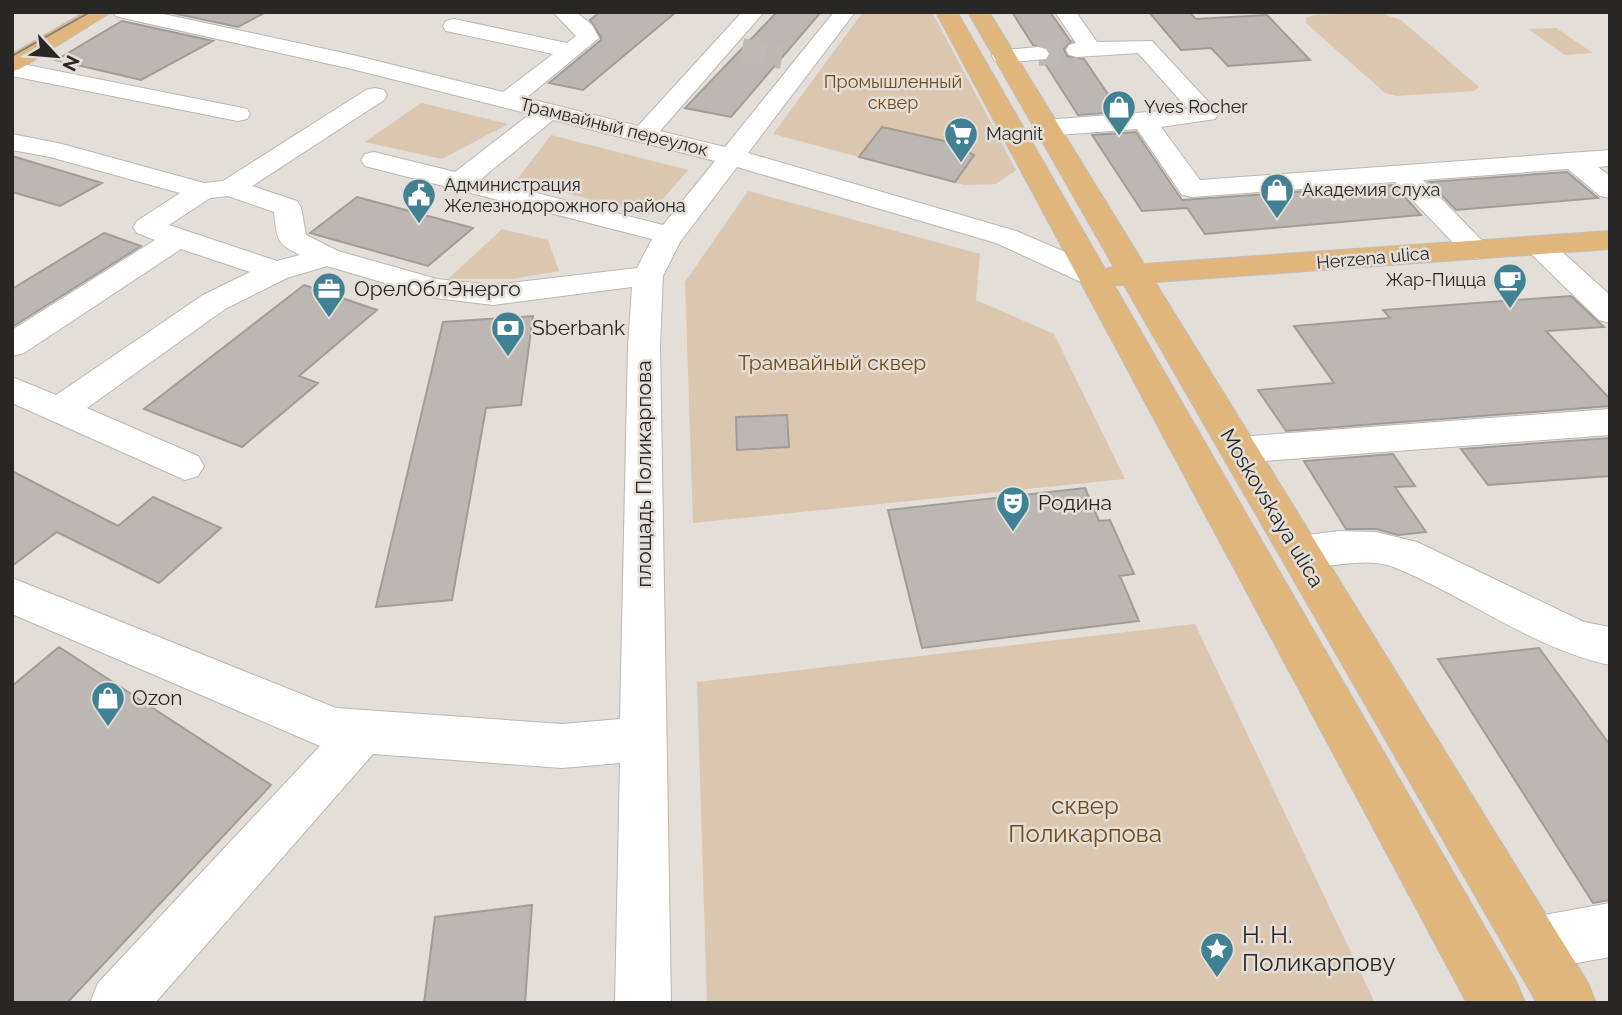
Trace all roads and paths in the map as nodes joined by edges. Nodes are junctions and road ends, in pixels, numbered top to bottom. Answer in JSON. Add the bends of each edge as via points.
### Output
{"nodes":[{"id":1,"x":66,"y":12,"type":"edge"},
{"id":2,"x":101,"y":12,"type":"edge"},
{"id":3,"x":123,"y":12,"type":"edge"},
{"id":4,"x":563,"y":12,"type":"edge"},
{"id":5,"x":754,"y":12,"type":"edge"},
{"id":6,"x":845,"y":12,"type":"edge"},
{"id":7,"x":946,"y":12,"type":"edge"},
{"id":8,"x":978,"y":12,"type":"edge"},
{"id":9,"x":1065,"y":12,"type":"edge"},
{"id":10,"x":454,"y":26,"type":"dead end"},
{"id":11,"x":12,"y":43,"type":"edge"},
{"id":12,"x":572,"y":51,"type":"junction"},
{"id":13,"x":1038,"y":54,"type":"tunnel mouth"},
{"id":14,"x":1003,"y":56,"type":"junction"},
{"id":15,"x":782,"y":57,"type":"tunnel mouth"},
{"id":16,"x":807,"y":62,"type":"junction"},
{"id":17,"x":12,"y":64,"type":"edge"},
{"id":18,"x":12,"y":69,"type":"edge"},
{"id":19,"x":375,"y":95,"type":"dead end"},
{"id":20,"x":508,"y":100,"type":"junction"},
{"id":21,"x":549,"y":111,"type":"junction"},
{"id":22,"x":238,"y":114,"type":"dead end"},
{"id":23,"x":1144,"y":121,"type":"junction"},
{"id":24,"x":1045,"y":128,"type":"junction"},
{"id":25,"x":643,"y":135,"type":"junction"},
{"id":26,"x":12,"y":142,"type":"edge"},
{"id":27,"x":732,"y":157,"type":"junction"},
{"id":28,"x":1610,"y":158,"type":"edge"},
{"id":29,"x":374,"y":160,"type":"dead end"},
{"id":30,"x":1573,"y":160,"type":"junction"},
{"id":31,"x":1401,"y":173,"type":"junction"},
{"id":32,"x":460,"y":182,"type":"junction"},
{"id":33,"x":216,"y":189,"type":"junction"},
{"id":34,"x":1610,"y":190,"type":"edge"},
{"id":35,"x":670,"y":235,"type":"junction"},
{"id":36,"x":178,"y":238,"type":"junction"},
{"id":37,"x":1610,"y":240,"type":"edge"},
{"id":38,"x":1538,"y":245,"type":"junction"},
{"id":39,"x":1476,"y":250,"type":"junction"},
{"id":40,"x":327,"y":257,"type":"junction"},
{"id":41,"x":276,"y":271,"type":"junction"},
{"id":42,"x":648,"y":276,"type":"junction"},
{"id":43,"x":1115,"y":276,"type":"junction"},
{"id":44,"x":1610,"y":313,"type":"edge"},
{"id":45,"x":12,"y":345,"type":"edge"},
{"id":46,"x":12,"y":389,"type":"edge"},
{"id":47,"x":59,"y":410,"type":"junction"},
{"id":48,"x":1610,"y":422,"type":"edge"},
{"id":49,"x":1238,"y":450,"type":"junction"},
{"id":50,"x":185,"y":466,"type":"dead end"},
{"id":51,"x":1299,"y":552,"type":"junction"},
{"id":52,"x":12,"y":595,"type":"edge"},
{"id":53,"x":1610,"y":646,"type":"edge"},
{"id":54,"x":362,"y":733,"type":"junction"},
{"id":55,"x":644,"y":739,"type":"junction"},
{"id":56,"x":1610,"y":930,"type":"edge"},
{"id":57,"x":1533,"y":944,"type":"junction"},
{"id":58,"x":118,"y":1003,"type":"edge"},
{"id":59,"x":643,"y":1003,"type":"edge"},
{"id":60,"x":1497,"y":1003,"type":"edge"},
{"id":61,"x":1568,"y":1003,"type":"edge"}],
"edges":[{"from":1,"to":11,"type":"main road"},
{"from":2,"to":17,"type":"main road"},
{"from":3,"to":20,"type":"street","name":"Трамвайный переулок"},
{"from":4,"to":12,"type":"street","via":[[588,38]]},
{"from":5,"to":25,"type":"street","via":[[733,48]]},
{"from":6,"to":16,"type":"street","name":"площадь Поликарпова"},
{"from":7,"to":43,"type":"main road","name":"Moskovskaya ulica"},
{"from":8,"to":14,"type":"main road","name":"Moskovskaya ulica"},
{"from":9,"to":23,"type":"street","via":[[1084,50],[1144,46],[1206,114]]},
{"from":10,"to":12,"type":"street"},
{"from":12,"to":20,"type":"street"},
{"from":13,"to":14,"type":"street"},
{"from":14,"to":24,"type":"main road","name":"Moskovskaya ulica"},
{"from":15,"to":16,"type":"street"},
{"from":16,"to":27,"type":"street","name":"площадь Поликарпова"},
{"from":18,"to":22,"type":"street"},
{"from":19,"to":33,"type":"street"},
{"from":20,"to":21,"type":"street","name":"Трамвайный переулок"},
{"from":21,"to":25,"type":"street","name":"Трамвайный переулок"},
{"from":21,"to":32,"type":"street"},
{"from":23,"to":24,"type":"street"},
{"from":23,"to":31,"type":"street","via":[[1192,189]]},
{"from":24,"to":43,"type":"main road","name":"Moskovskaya ulica"},
{"from":25,"to":27,"type":"street","name":"Трамвайный переулок"},
{"from":26,"to":33,"type":"street"},
{"from":27,"to":35,"type":"street","name":"площадь Поликарпова"},
{"from":27,"to":43,"type":"street","name":"Трамвайный переулок","via":[[1006,237]]},
{"from":28,"to":30,"type":"street"},
{"from":29,"to":32,"type":"street"},
{"from":30,"to":31,"type":"street"},
{"from":30,"to":34,"type":"street"},
{"from":31,"to":39,"type":"street"},
{"from":32,"to":35,"type":"street"},
{"from":33,"to":36,"type":"street","via":[[147,228]]},
{"from":33,"to":40,"type":"street","via":[[288,207],[292,240]]},
{"from":35,"to":42,"type":"street","name":"площадь Поликарпова"},
{"from":36,"to":41,"type":"street"},
{"from":36,"to":45,"type":"street"},
{"from":37,"to":38,"type":"main road","name":"Herzena ulica"},
{"from":38,"to":39,"type":"main road","name":"Herzena ulica"},
{"from":38,"to":44,"type":"street"},
{"from":39,"to":43,"type":"main road","name":"Herzena ulica"},
{"from":40,"to":41,"type":"street"},
{"from":40,"to":42,"type":"street","via":[[436,288],[493,295]]},
{"from":41,"to":47,"type":"street","via":[[214,302]]},
{"from":42,"to":55,"type":"street","name":"площадь Поликарпова"},
{"from":43,"to":49,"type":"main road","name":"Moskovskaya ulica"},
{"from":43,"to":60,"type":"main road","name":"Moskovskaya ulica"},
{"from":46,"to":47,"type":"street"},
{"from":47,"to":50,"type":"street"},
{"from":48,"to":49,"type":"street"},
{"from":49,"to":51,"type":"main road","name":"Moskovskaya ulica"},
{"from":51,"to":53,"type":"street","via":[[1376,546],[1403,552],[1577,639]]},
{"from":51,"to":57,"type":"main road","name":"Moskovskaya ulica"},
{"from":52,"to":54,"type":"street","via":[[335,730]]},
{"from":54,"to":55,"type":"street","via":[[562,746]]},
{"from":54,"to":58,"type":"street"},
{"from":55,"to":59,"type":"street","name":"площадь Поликарпова"},
{"from":56,"to":57,"type":"street"},
{"from":57,"to":61,"type":"main road","name":"Moskovskaya ulica"}]}
